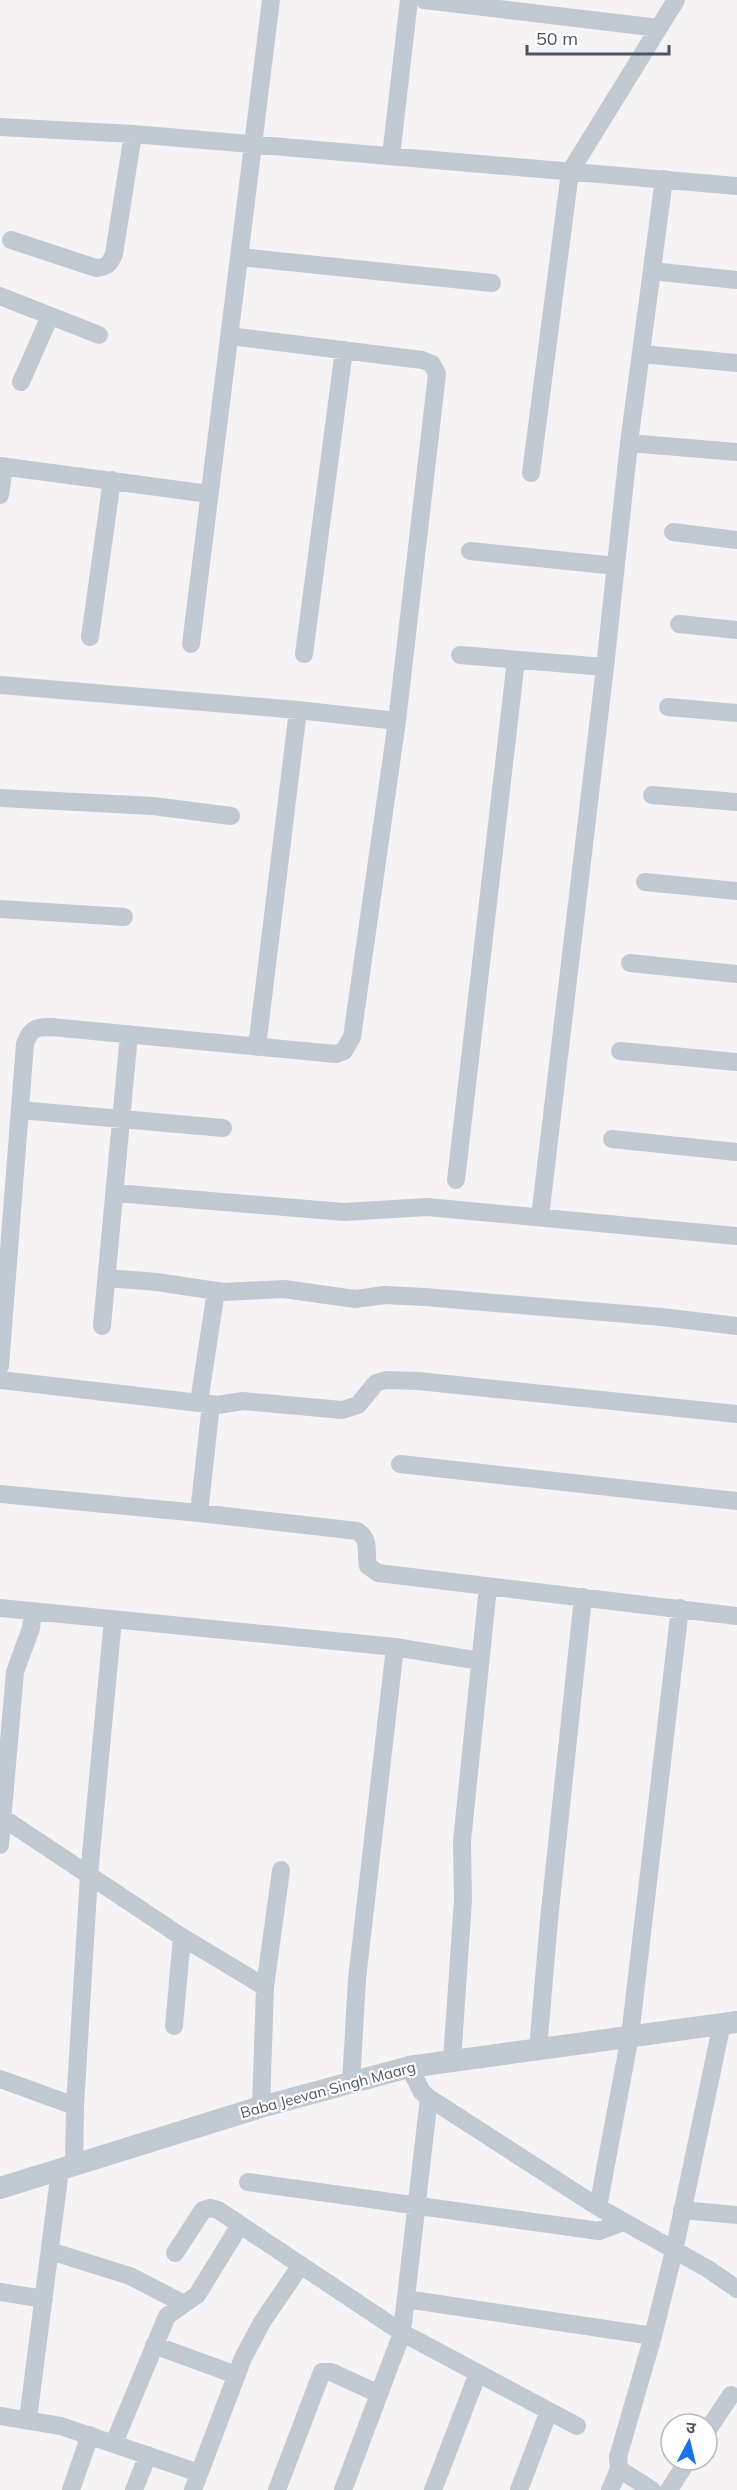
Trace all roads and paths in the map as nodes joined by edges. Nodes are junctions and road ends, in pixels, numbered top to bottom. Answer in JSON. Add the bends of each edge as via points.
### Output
{"nodes":[{"id":1,"x":272,"y":0,"type":"edge"},
{"id":2,"x":409,"y":0,"type":"edge"},
{"id":3,"x":424,"y":0,"type":"edge"},
{"id":4,"x":676,"y":0,"type":"edge"},
{"id":5,"x":659,"y":28,"type":"junction"},
{"id":6,"x":0,"y":127,"type":"edge"},
{"id":7,"x":133,"y":134,"type":"junction"},
{"id":8,"x":252,"y":144,"type":"junction"},
{"id":9,"x":391,"y":156,"type":"junction"},
{"id":10,"x":570,"y":172,"type":"junction"},
{"id":11,"x":664,"y":179,"type":"junction"},
{"id":12,"x":737,"y":186,"type":"edge"},
{"id":13,"x":11,"y":240,"type":"dead end"},
{"id":14,"x":240,"y":257,"type":"junction"},
{"id":15,"x":652,"y":271,"type":"junction"},
{"id":16,"x":737,"y":280,"type":"edge"},
{"id":17,"x":492,"y":283,"type":"dead end"},
{"id":18,"x":0,"y":296,"type":"edge"},
{"id":19,"x":50,"y":316,"type":"junction"},
{"id":20,"x":99,"y":335,"type":"dead end"},
{"id":21,"x":230,"y":336,"type":"junction"},
{"id":22,"x":344,"y":350,"type":"junction"},
{"id":23,"x":641,"y":354,"type":"junction"},
{"id":24,"x":737,"y":363,"type":"edge"},
{"id":25,"x":21,"y":382,"type":"dead end"},
{"id":26,"x":629,"y":442,"type":"junction"},
{"id":27,"x":737,"y":452,"type":"edge"},
{"id":28,"x":2,"y":466,"type":"edge"},
{"id":29,"x":531,"y":472,"type":"dead end"},
{"id":30,"x":112,"y":480,"type":"junction"},
{"id":31,"x":209,"y":494,"type":"junction"},
{"id":32,"x":0,"y":495,"type":"edge"},
{"id":33,"x":673,"y":532,"type":"dead end"},
{"id":34,"x":737,"y":540,"type":"edge"},
{"id":35,"x":470,"y":551,"type":"dead end"},
{"id":36,"x":616,"y":566,"type":"junction"},
{"id":37,"x":680,"y":624,"type":"dead end"},
{"id":38,"x":737,"y":630,"type":"edge"},
{"id":39,"x":90,"y":637,"type":"dead end"},
{"id":40,"x":191,"y":644,"type":"dead end"},
{"id":41,"x":304,"y":654,"type":"dead end"},
{"id":42,"x":460,"y":655,"type":"dead end"},
{"id":43,"x":516,"y":660,"type":"junction"},
{"id":44,"x":605,"y":667,"type":"junction"},
{"id":45,"x":0,"y":685,"type":"edge"},
{"id":46,"x":668,"y":707,"type":"dead end"},
{"id":47,"x":298,"y":710,"type":"junction"},
{"id":48,"x":737,"y":713,"type":"edge"},
{"id":49,"x":397,"y":721,"type":"junction"},
{"id":50,"x":652,"y":795,"type":"dead end"},
{"id":51,"x":0,"y":798,"type":"edge"},
{"id":52,"x":737,"y":802,"type":"edge"},
{"id":53,"x":231,"y":816,"type":"dead end"},
{"id":54,"x":645,"y":882,"type":"dead end"},
{"id":55,"x":737,"y":891,"type":"edge"},
{"id":56,"x":0,"y":909,"type":"edge"},
{"id":57,"x":124,"y":917,"type":"dead end"},
{"id":58,"x":630,"y":963,"type":"dead end"},
{"id":59,"x":737,"y":974,"type":"edge"},
{"id":60,"x":129,"y":1034,"type":"junction"},
{"id":61,"x":257,"y":1047,"type":"junction"},
{"id":62,"x":620,"y":1050,"type":"dead end"},
{"id":63,"x":737,"y":1062,"type":"edge"},
{"id":64,"x":20,"y":1110,"type":"junction"},
{"id":65,"x":122,"y":1119,"type":"junction"},
{"id":66,"x":222,"y":1128,"type":"dead end"},
{"id":67,"x":612,"y":1139,"type":"dead end"},
{"id":68,"x":737,"y":1152,"type":"edge"},
{"id":69,"x":8,"y":1160,"type":"edge"},
{"id":70,"x":456,"y":1180,"type":"dead end"},
{"id":71,"x":115,"y":1193,"type":"junction"},
{"id":72,"x":540,"y":1217,"type":"junction"},
{"id":73,"x":737,"y":1236,"type":"edge"},
{"id":74,"x":4,"y":1263,"type":"edge"},
{"id":75,"x":107,"y":1278,"type":"junction"},
{"id":76,"x":216,"y":1291,"type":"junction"},
{"id":77,"x":102,"y":1326,"type":"dead end"},
{"id":78,"x":737,"y":1326,"type":"edge"},
{"id":79,"x":0,"y":1355,"type":"edge"},
{"id":80,"x":0,"y":1380,"type":"edge"},
{"id":81,"x":205,"y":1403,"type":"junction"},
{"id":82,"x":737,"y":1414,"type":"edge"},
{"id":83,"x":400,"y":1464,"type":"dead end"},
{"id":84,"x":0,"y":1494,"type":"edge"},
{"id":85,"x":737,"y":1501,"type":"edge"},
{"id":86,"x":199,"y":1513,"type":"junction"},
{"id":87,"x":488,"y":1587,"type":"junction"},
{"id":88,"x":583,"y":1597,"type":"junction"},
{"id":89,"x":0,"y":1608,"type":"edge"},
{"id":90,"x":680,"y":1608,"type":"junction"},
{"id":91,"x":33,"y":1611,"type":"junction"},
{"id":92,"x":737,"y":1616,"type":"edge"},
{"id":93,"x":113,"y":1619,"type":"junction"},
{"id":94,"x":395,"y":1647,"type":"junction"},
{"id":95,"x":480,"y":1661,"type":"junction"},
{"id":96,"x":1,"y":1817,"type":"edge"},
{"id":97,"x":0,"y":1845,"type":"edge"},
{"id":98,"x":281,"y":1870,"type":"dead end"},
{"id":99,"x":89,"y":1875,"type":"junction"},
{"id":100,"x":183,"y":1937,"type":"junction"},
{"id":101,"x":266,"y":1987,"type":"junction"},
{"id":102,"x":730,"y":2023,"type":"edge"},
{"id":103,"x":174,"y":2026,"type":"dead end"},
{"id":104,"x":630,"y":2036,"type":"junction"},
{"id":105,"x":538,"y":2049,"type":"junction"},
{"id":106,"x":452,"y":2061,"type":"junction"},
{"id":107,"x":409,"y":2067,"type":"junction"},
{"id":108,"x":0,"y":2079,"type":"edge"},
{"id":109,"x":351,"y":2083,"type":"junction"},
{"id":110,"x":429,"y":2098,"type":"junction"},
{"id":111,"x":75,"y":2106,"type":"junction"},
{"id":112,"x":261,"y":2107,"type":"junction"},
{"id":113,"x":67,"y":2168,"type":"junction"},
{"id":114,"x":248,"y":2182,"type":"dead end"},
{"id":115,"x":0,"y":2188,"type":"edge"},
{"id":116,"x":417,"y":2205,"type":"junction"},
{"id":117,"x":598,"y":2207,"type":"junction"},
{"id":118,"x":682,"y":2210,"type":"junction"},
{"id":119,"x":737,"y":2215,"type":"edge"},
{"id":120,"x":623,"y":2222,"type":"junction"},
{"id":121,"x":240,"y":2225,"type":"junction"},
{"id":122,"x":50,"y":2251,"type":"junction"},
{"id":123,"x":674,"y":2251,"type":"junction"},
{"id":124,"x":175,"y":2253,"type":"dead end"},
{"id":125,"x":301,"y":2265,"type":"junction"},
{"id":126,"x":737,"y":2289,"type":"edge"},
{"id":127,"x":0,"y":2292,"type":"edge"},
{"id":128,"x":44,"y":2299,"type":"junction"},
{"id":129,"x":406,"y":2299,"type":"junction"},
{"id":130,"x":184,"y":2304,"type":"junction"},
{"id":131,"x":401,"y":2331,"type":"junction"},
{"id":132,"x":653,"y":2336,"type":"junction"},
{"id":133,"x":154,"y":2345,"type":"junction"},
{"id":134,"x":478,"y":2373,"type":"junction"},
{"id":135,"x":236,"y":2375,"type":"junction"},
{"id":136,"x":379,"y":2394,"type":"junction"},
{"id":137,"x":731,"y":2395,"type":"dead end"},
{"id":138,"x":549,"y":2411,"type":"junction"},
{"id":139,"x":719,"y":2413,"type":"edge"},
{"id":140,"x":0,"y":2416,"type":"edge"},
{"id":141,"x":28,"y":2419,"type":"junction"},
{"id":142,"x":578,"y":2426,"type":"dead end"},
{"id":143,"x":90,"y":2435,"type":"junction"},
{"id":144,"x":114,"y":2444,"type":"junction"},
{"id":145,"x":148,"y":2455,"type":"junction"},
{"id":146,"x":619,"y":2469,"type":"junction"},
{"id":147,"x":680,"y":2472,"type":"edge"},
{"id":148,"x":196,"y":2482,"type":"edge"},
{"id":149,"x":71,"y":2490,"type":"edge"},
{"id":150,"x":134,"y":2490,"type":"edge"},
{"id":151,"x":277,"y":2490,"type":"edge"},
{"id":152,"x":343,"y":2490,"type":"edge"},
{"id":153,"x":433,"y":2490,"type":"edge"},
{"id":154,"x":519,"y":2490,"type":"edge"},
{"id":155,"x":610,"y":2490,"type":"edge"},
{"id":156,"x":652,"y":2490,"type":"edge"},
{"id":157,"x":669,"y":2490,"type":"edge"}],
"edges":[{"from":1,"to":8,"type":"street"},
{"from":2,"to":9,"type":"street"},
{"from":3,"to":5,"type":"street"},
{"from":4,"to":5,"type":"street"},
{"from":5,"to":10,"type":"street"},
{"from":6,"to":7,"type":"street"},
{"from":7,"to":8,"type":"street"},
{"from":7,"to":13,"type":"street","via":[[111,263],[96,268]]},
{"from":8,"to":9,"type":"street"},
{"from":8,"to":14,"type":"street"},
{"from":9,"to":10,"type":"street"},
{"from":10,"to":11,"type":"street"},
{"from":10,"to":29,"type":"street"},
{"from":11,"to":12,"type":"street"},
{"from":11,"to":15,"type":"street"},
{"from":14,"to":17,"type":"street"},
{"from":14,"to":21,"type":"street"},
{"from":15,"to":16,"type":"street"},
{"from":15,"to":23,"type":"street"},
{"from":18,"to":19,"type":"street"},
{"from":19,"to":20,"type":"street"},
{"from":19,"to":25,"type":"street"},
{"from":21,"to":22,"type":"street"},
{"from":21,"to":31,"type":"street"},
{"from":22,"to":41,"type":"street"},
{"from":22,"to":49,"type":"street","via":[[422,360],[432,364],[437,374]]},
{"from":23,"to":24,"type":"street"},
{"from":23,"to":26,"type":"street"},
{"from":26,"to":27,"type":"street"},
{"from":26,"to":36,"type":"street"},
{"from":28,"to":30,"type":"street"},
{"from":28,"to":32,"type":"street"},
{"from":30,"to":31,"type":"street"},
{"from":30,"to":39,"type":"street"},
{"from":31,"to":40,"type":"street"},
{"from":33,"to":34,"type":"street"},
{"from":35,"to":36,"type":"street"},
{"from":36,"to":44,"type":"street"},
{"from":37,"to":38,"type":"street"},
{"from":42,"to":43,"type":"street"},
{"from":43,"to":44,"type":"street"},
{"from":43,"to":70,"type":"street"},
{"from":44,"to":72,"type":"street"},
{"from":45,"to":47,"type":"street"},
{"from":46,"to":48,"type":"street"},
{"from":47,"to":49,"type":"street"},
{"from":47,"to":61,"type":"street"},
{"from":49,"to":61,"type":"street","via":[[349,1046],[336,1054]]},
{"from":50,"to":52,"type":"street"},
{"from":51,"to":53,"type":"street","via":[[153,806]]},
{"from":54,"to":55,"type":"street"},
{"from":56,"to":57,"type":"street"},
{"from":58,"to":59,"type":"street"},
{"from":60,"to":61,"type":"street"},
{"from":60,"to":64,"type":"street","via":[[51,1027],[37,1027],[29,1032]]},
{"from":60,"to":65,"type":"street"},
{"from":62,"to":63,"type":"street"},
{"from":64,"to":65,"type":"street"},
{"from":64,"to":69,"type":"street"},
{"from":65,"to":66,"type":"street"},
{"from":65,"to":71,"type":"street"},
{"from":67,"to":68,"type":"street"},
{"from":69,"to":74,"type":"street"},
{"from":71,"to":72,"type":"street","via":[[344,1212],[416,1207]]},
{"from":71,"to":75,"type":"street"},
{"from":72,"to":73,"type":"street"},
{"from":74,"to":79,"type":"street"},
{"from":75,"to":76,"type":"street"},
{"from":75,"to":77,"type":"street"},
{"from":76,"to":78,"type":"street","via":[[284,1288],[364,1299],[416,1296]]},
{"from":76,"to":81,"type":"street"},
{"from":80,"to":81,"type":"street"},
{"from":81,"to":82,"type":"street","via":[[243,1401],[352,1409],[364,1401],[376,1383],[397,1381]]},
{"from":81,"to":86,"type":"street"},
{"from":83,"to":85,"type":"street"},
{"from":84,"to":86,"type":"street"},
{"from":86,"to":87,"type":"street","via":[[357,1531],[366,1540],[368,1566],[378,1573]]},
{"from":87,"to":88,"type":"street"},
{"from":87,"to":95,"type":"street"},
{"from":88,"to":90,"type":"street"},
{"from":88,"to":105,"type":"street"},
{"from":89,"to":91,"type":"street"},
{"from":90,"to":92,"type":"street"},
{"from":90,"to":104,"type":"street"},
{"from":91,"to":93,"type":"street"},
{"from":91,"to":96,"type":"street","via":[[15,1672]]},
{"from":93,"to":94,"type":"street"},
{"from":93,"to":99,"type":"street"},
{"from":94,"to":95,"type":"street"},
{"from":94,"to":109,"type":"street","via":[[357,1979]]},
{"from":95,"to":106,"type":"street","via":[[462,1841],[463,1900]]},
{"from":96,"to":97,"type":"street"},
{"from":96,"to":99,"type":"street"},
{"from":98,"to":101,"type":"street"},
{"from":99,"to":100,"type":"street"},
{"from":99,"to":111,"type":"street"},
{"from":100,"to":101,"type":"street"},
{"from":100,"to":103,"type":"street"},
{"from":101,"to":112,"type":"street"},
{"from":102,"to":104,"type":"street","name":"Baba Jeevan Singh Maarg"},
{"from":102,"to":118,"type":"street"},
{"from":104,"to":105,"type":"street","name":"Baba Jeevan Singh Maarg"},
{"from":104,"to":117,"type":"street"},
{"from":105,"to":106,"type":"street","name":"Baba Jeevan Singh Maarg"},
{"from":106,"to":107,"type":"street","name":"Baba Jeevan Singh Maarg"},
{"from":107,"to":109,"type":"street","name":"Baba Jeevan Singh Maarg"},
{"from":107,"to":110,"type":"street"},
{"from":108,"to":111,"type":"street"},
{"from":109,"to":112,"type":"street","name":"Baba Jeevan Singh Maarg"},
{"from":110,"to":116,"type":"street"},
{"from":110,"to":117,"type":"street"},
{"from":111,"to":113,"type":"street"},
{"from":112,"to":113,"type":"street","name":"Baba Jeevan Singh Maarg"},
{"from":113,"to":115,"type":"street","name":"Baba Jeevan Singh Maarg"},
{"from":113,"to":122,"type":"street"},
{"from":114,"to":116,"type":"street"},
{"from":116,"to":120,"type":"street","via":[[599,2231]]},
{"from":116,"to":129,"type":"street"},
{"from":117,"to":120,"type":"street"},
{"from":118,"to":119,"type":"street"},
{"from":118,"to":123,"type":"street"},
{"from":120,"to":123,"type":"street"},
{"from":121,"to":124,"type":"street","via":[[218,2210],[203,2210]]},
{"from":121,"to":125,"type":"street"},
{"from":121,"to":130,"type":"street","via":[[204,2287]]},
{"from":122,"to":128,"type":"street"},
{"from":122,"to":130,"type":"street","via":[[130,2276]]},
{"from":123,"to":126,"type":"street"},
{"from":123,"to":132,"type":"street"},
{"from":125,"to":131,"type":"street"},
{"from":125,"to":135,"type":"street","via":[[262,2322]]},
{"from":127,"to":128,"type":"street"},
{"from":128,"to":141,"type":"street"},
{"from":129,"to":131,"type":"street"},
{"from":129,"to":132,"type":"street"},
{"from":130,"to":133,"type":"street","via":[[167,2316]]},
{"from":131,"to":134,"type":"street"},
{"from":131,"to":136,"type":"street"},
{"from":132,"to":146,"type":"street","via":[[618,2457]]},
{"from":133,"to":135,"type":"street"},
{"from":133,"to":144,"type":"street"},
{"from":134,"to":138,"type":"street"},
{"from":134,"to":153,"type":"street"},
{"from":135,"to":148,"type":"street"},
{"from":136,"to":151,"type":"street","via":[[331,2372],[322,2372]]},
{"from":136,"to":152,"type":"street"},
{"from":137,"to":139,"type":"street"},
{"from":138,"to":142,"type":"street"},
{"from":138,"to":154,"type":"street"},
{"from":140,"to":141,"type":"street"},
{"from":141,"to":143,"type":"street"},
{"from":143,"to":144,"type":"street"},
{"from":143,"to":149,"type":"street"},
{"from":144,"to":145,"type":"street"},
{"from":145,"to":148,"type":"street"},
{"from":145,"to":150,"type":"street"},
{"from":146,"to":155,"type":"street"},
{"from":146,"to":156,"type":"street"},
{"from":147,"to":157,"type":"street"}]}
